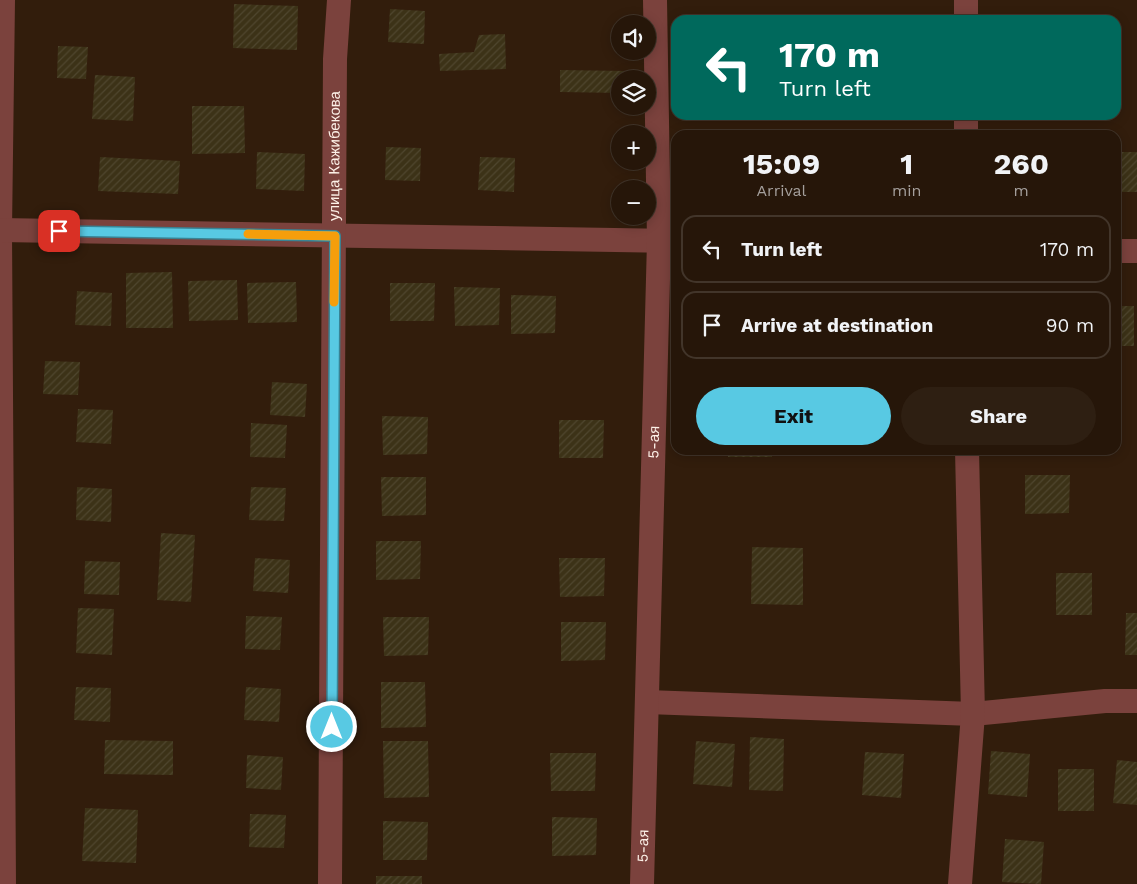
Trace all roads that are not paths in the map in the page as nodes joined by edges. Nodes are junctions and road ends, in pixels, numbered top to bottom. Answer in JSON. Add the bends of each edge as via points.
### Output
{"nodes":[{"id":1,"x":3,"y":0,"type":"edge"},
{"id":2,"x":338,"y":0,"type":"edge"},
{"id":3,"x":655,"y":0,"type":"edge"},
{"id":4,"x":966,"y":0,"type":"edge"},
{"id":5,"x":966,"y":15,"type":"edge"},
{"id":6,"x":0,"y":230,"type":"edge"},
{"id":7,"x":335,"y":236,"type":"junction"},
{"id":8,"x":667,"y":241,"type":"edge"},
{"id":9,"x":1121,"y":251,"type":"edge"},
{"id":10,"x":1137,"y":251,"type":"edge"},
{"id":11,"x":967,"y":455,"type":"edge"},
{"id":12,"x":1137,"y":701,"type":"edge"},
{"id":13,"x":647,"y":702,"type":"junction"},
{"id":14,"x":973,"y":714,"type":"junction"},
{"id":15,"x":4,"y":884,"type":"edge"},
{"id":16,"x":330,"y":884,"type":"edge"},
{"id":17,"x":642,"y":884,"type":"edge"},
{"id":18,"x":960,"y":884,"type":"edge"}],
"edges":[{"from":1,"to":6,"type":"street"},
{"from":2,"to":7,"type":"street","name":"улица Кажибекова"},
{"from":3,"to":8,"type":"street","name":"5-ая"},
{"from":4,"to":5,"type":"street"},
{"from":6,"to":7,"type":"street"},
{"from":6,"to":15,"type":"street"},
{"from":7,"to":8,"type":"street"},
{"from":7,"to":16,"type":"street","name":"улица Кажибекова"},
{"from":8,"to":13,"type":"street","name":"5-ая"},
{"from":9,"to":10,"type":"street"},
{"from":11,"to":14,"type":"street"},
{"from":12,"to":14,"type":"street","via":[[1105,701]]},
{"from":13,"to":14,"type":"street"},
{"from":13,"to":17,"type":"street","name":"5-ая"},
{"from":14,"to":18,"type":"street"}]}
